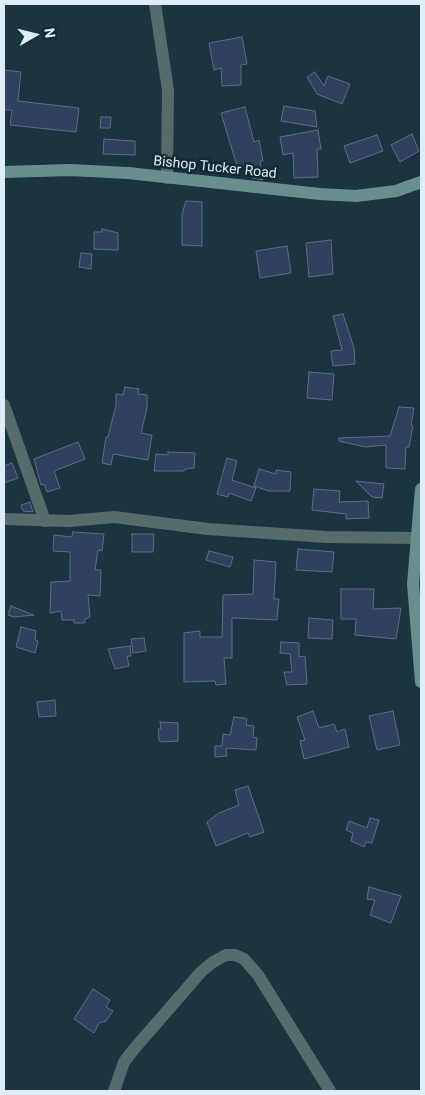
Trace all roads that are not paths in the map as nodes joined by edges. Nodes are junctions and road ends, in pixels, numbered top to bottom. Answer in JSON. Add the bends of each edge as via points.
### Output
{"nodes":[{"id":1,"x":155,"y":4,"type":"edge"},
{"id":2,"x":4,"y":172,"type":"edge"},
{"id":3,"x":167,"y":178,"type":"junction"},
{"id":4,"x":421,"y":182,"type":"edge"},
{"id":5,"x":4,"y":405,"type":"edge"},
{"id":6,"x":421,"y":489,"type":"edge"},
{"id":7,"x":4,"y":519,"type":"edge"},
{"id":8,"x":45,"y":521,"type":"junction"},
{"id":9,"x":417,"y":538,"type":"junction"},
{"id":10,"x":421,"y":682,"type":"edge"},
{"id":11,"x":114,"y":1091,"type":"edge"},
{"id":12,"x":330,"y":1091,"type":"edge"}],
"edges":[{"from":1,"to":3,"type":"street","via":[[168,90]]},
{"from":2,"to":3,"type":"main road","name":"Bishop Tucker Road","via":[[70,170]]},
{"from":3,"to":4,"type":"main road","name":"Bishop Tucker Road","via":[[356,196],[396,191]]},
{"from":5,"to":8,"type":"street"},
{"from":6,"to":9,"type":"main road"},
{"from":7,"to":8,"type":"street"},
{"from":8,"to":9,"type":"street","via":[[114,517],[208,530]]},
{"from":9,"to":10,"type":"main road","via":[[413,584]]},
{"from":11,"to":12,"type":"street","via":[[124,1062],[201,972],[220,958],[236,956],[244,959],[258,975]]}]}
